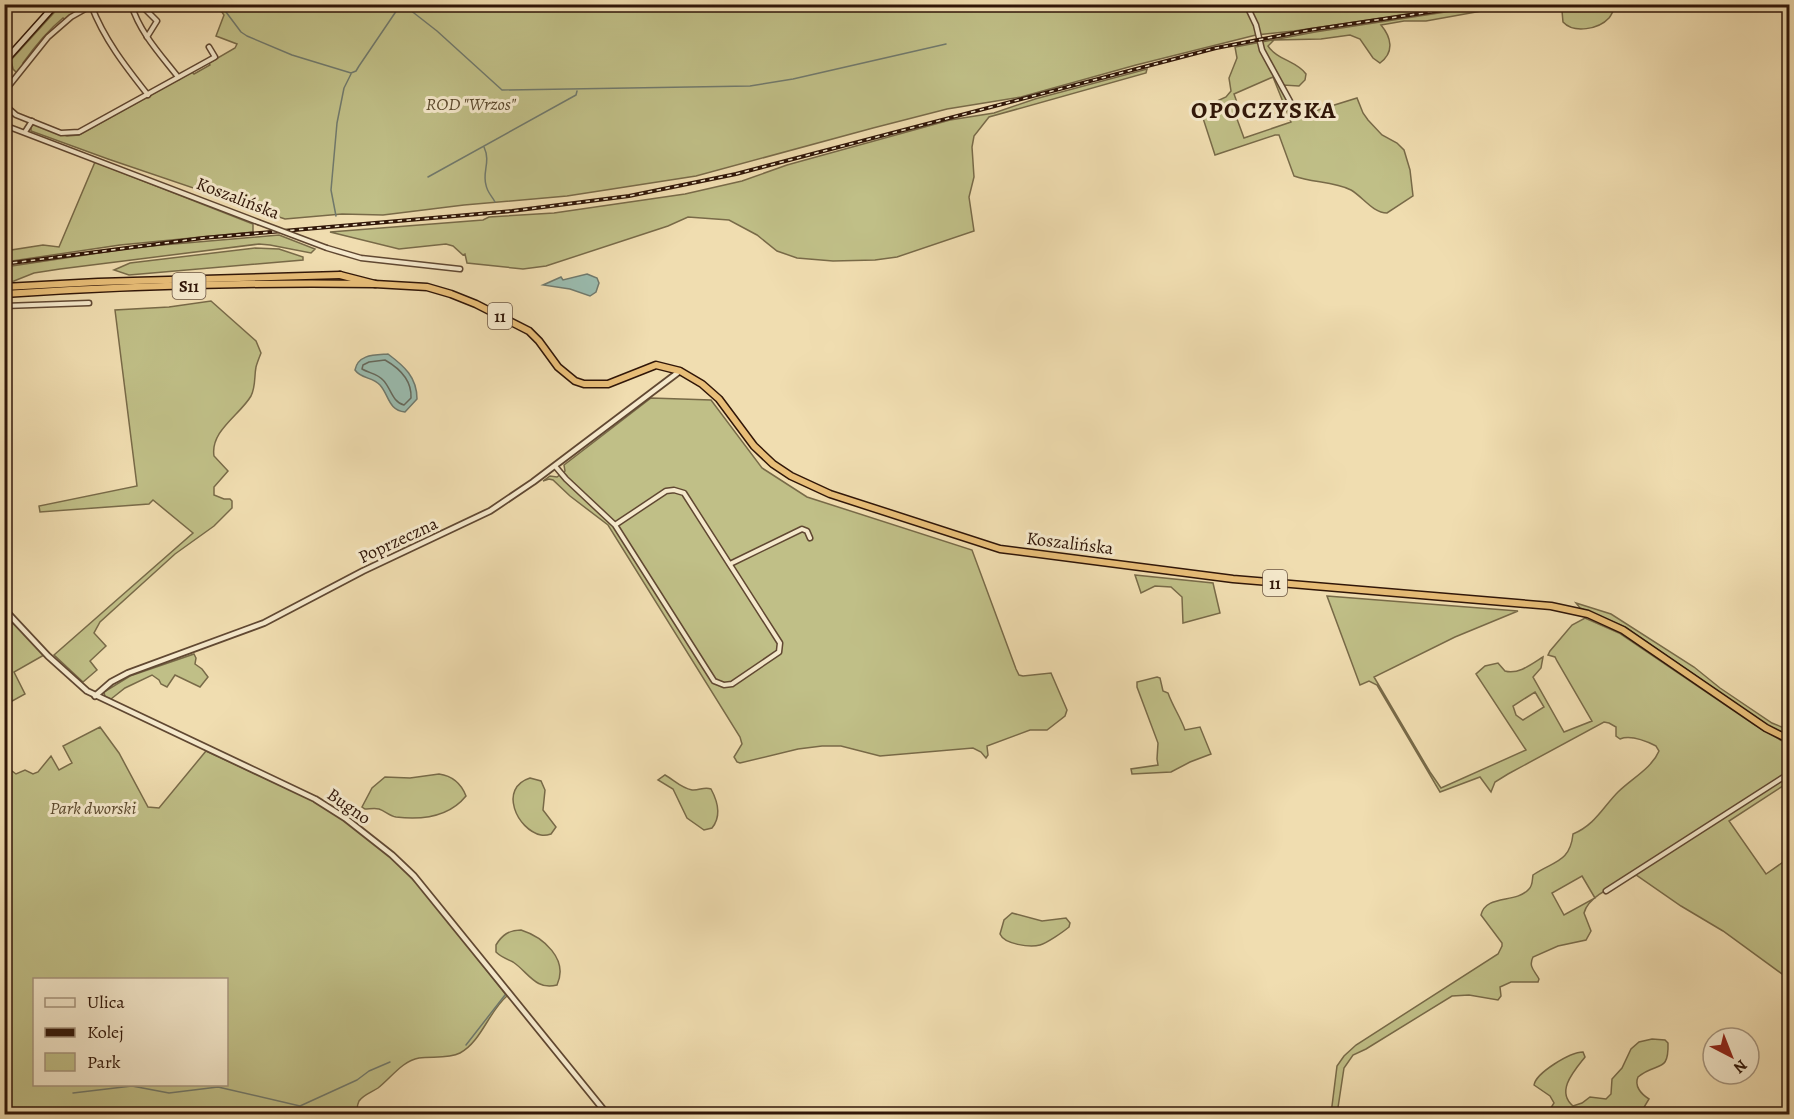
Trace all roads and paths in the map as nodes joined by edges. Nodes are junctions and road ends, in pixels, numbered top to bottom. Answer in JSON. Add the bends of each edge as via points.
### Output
{"nodes":[{"id":1,"x":56,"y":4,"type":"edge"},
{"id":2,"x":131,"y":4,"type":"edge"},
{"id":3,"x":140,"y":4,"type":"edge"},
{"id":4,"x":1246,"y":4,"type":"edge"},
{"id":5,"x":92,"y":5,"type":"edge"},
{"id":6,"x":147,"y":38,"type":"junction"},
{"id":7,"x":209,"y":47,"type":"dead end"},
{"id":8,"x":4,"y":62,"type":"edge"},
{"id":9,"x":178,"y":77,"type":"junction"},
{"id":10,"x":148,"y":95,"type":"junction"},
{"id":11,"x":1298,"y":116,"type":"dead end"},
{"id":12,"x":32,"y":121,"type":"junction"},
{"id":13,"x":4,"y":123,"type":"edge"},
{"id":14,"x":26,"y":132,"type":"junction"},
{"id":15,"x":460,"y":269,"type":"dead end"},
{"id":16,"x":340,"y":275,"type":"joint"},
{"id":17,"x":375,"y":284,"type":"junction"},
{"id":18,"x":4,"y":287,"type":"edge"},
{"id":19,"x":4,"y":294,"type":"edge"},
{"id":20,"x":89,"y":303,"type":"dead end"},
{"id":21,"x":4,"y":306,"type":"edge"},
{"id":22,"x":680,"y":371,"type":"junction"},
{"id":23,"x":555,"y":466,"type":"junction"},
{"id":24,"x":615,"y":525,"type":"junction"},
{"id":25,"x":810,"y":538,"type":"dead end"},
{"id":26,"x":730,"y":564,"type":"junction"},
{"id":27,"x":4,"y":609,"type":"edge"},
{"id":28,"x":95,"y":696,"type":"junction"},
{"id":29,"x":1790,"y":740,"type":"edge"},
{"id":30,"x":1790,"y":773,"type":"edge"},
{"id":31,"x":1606,"y":891,"type":"dead end"},
{"id":32,"x":607,"y":1114,"type":"edge"}],
"edges":[{"from":1,"to":8,"type":"main road"},
{"from":2,"to":6,"type":"street"},
{"from":3,"to":6,"type":"street","via":[[157,20]]},
{"from":4,"to":11,"type":"street","via":[[1262,50]]},
{"from":5,"to":10,"type":"street","via":[[116,54]]},
{"from":5,"to":12,"type":"street","via":[[52,33],[7,89],[5,100],[10,110]]},
{"from":6,"to":9,"type":"street"},
{"from":7,"to":9,"type":"street","via":[[215,57]]},
{"from":9,"to":10,"type":"street"},
{"from":10,"to":12,"type":"street","via":[[76,133],[61,133]]},
{"from":12,"to":14,"type":"street"},
{"from":13,"to":14,"type":"street","name":"Koszalińska"},
{"from":14,"to":15,"type":"street","name":"Koszalińska","bridge":true,"via":[[327,248],[361,258]]},
{"from":16,"to":17,"type":"highway","number":"11"},
{"from":16,"to":18,"type":"highway","number":"S11"},
{"from":17,"to":19,"type":"highway","number":"S11","via":[[226,285]]},
{"from":17,"to":22,"type":"highway","number":"11","via":[[427,287],[476,304],[529,332],[558,367],[584,384],[608,384],[656,365]]},
{"from":20,"to":21,"type":"street"},
{"from":22,"to":23,"type":"street","name":"Poprzeczna"},
{"from":22,"to":29,"type":"highway","name":"Koszalińska","number":"11","via":[[719,399],[754,446],[773,464],[830,494],[1000,549],[1233,579],[1511,603],[1588,614],[1639,641],[1766,728]]},
{"from":23,"to":24,"type":"street"},
{"from":23,"to":28,"type":"street","name":"Poprzeczna","via":[[476,519],[363,571],[264,623],[133,670]]},
{"from":24,"to":26,"type":"street","via":[[666,491],[678,490],[688,498]]},
{"from":24,"to":26,"type":"street","via":[[710,675],[721,684],[732,684],[781,649]]},
{"from":25,"to":26,"type":"street","via":[[802,529]]},
{"from":27,"to":28,"type":"street","name":"Bugno","via":[[62,670]]},
{"from":28,"to":32,"type":"street","name":"Bugno","via":[[315,799],[392,855],[427,890]]},
{"from":30,"to":31,"type":"street"}]}
